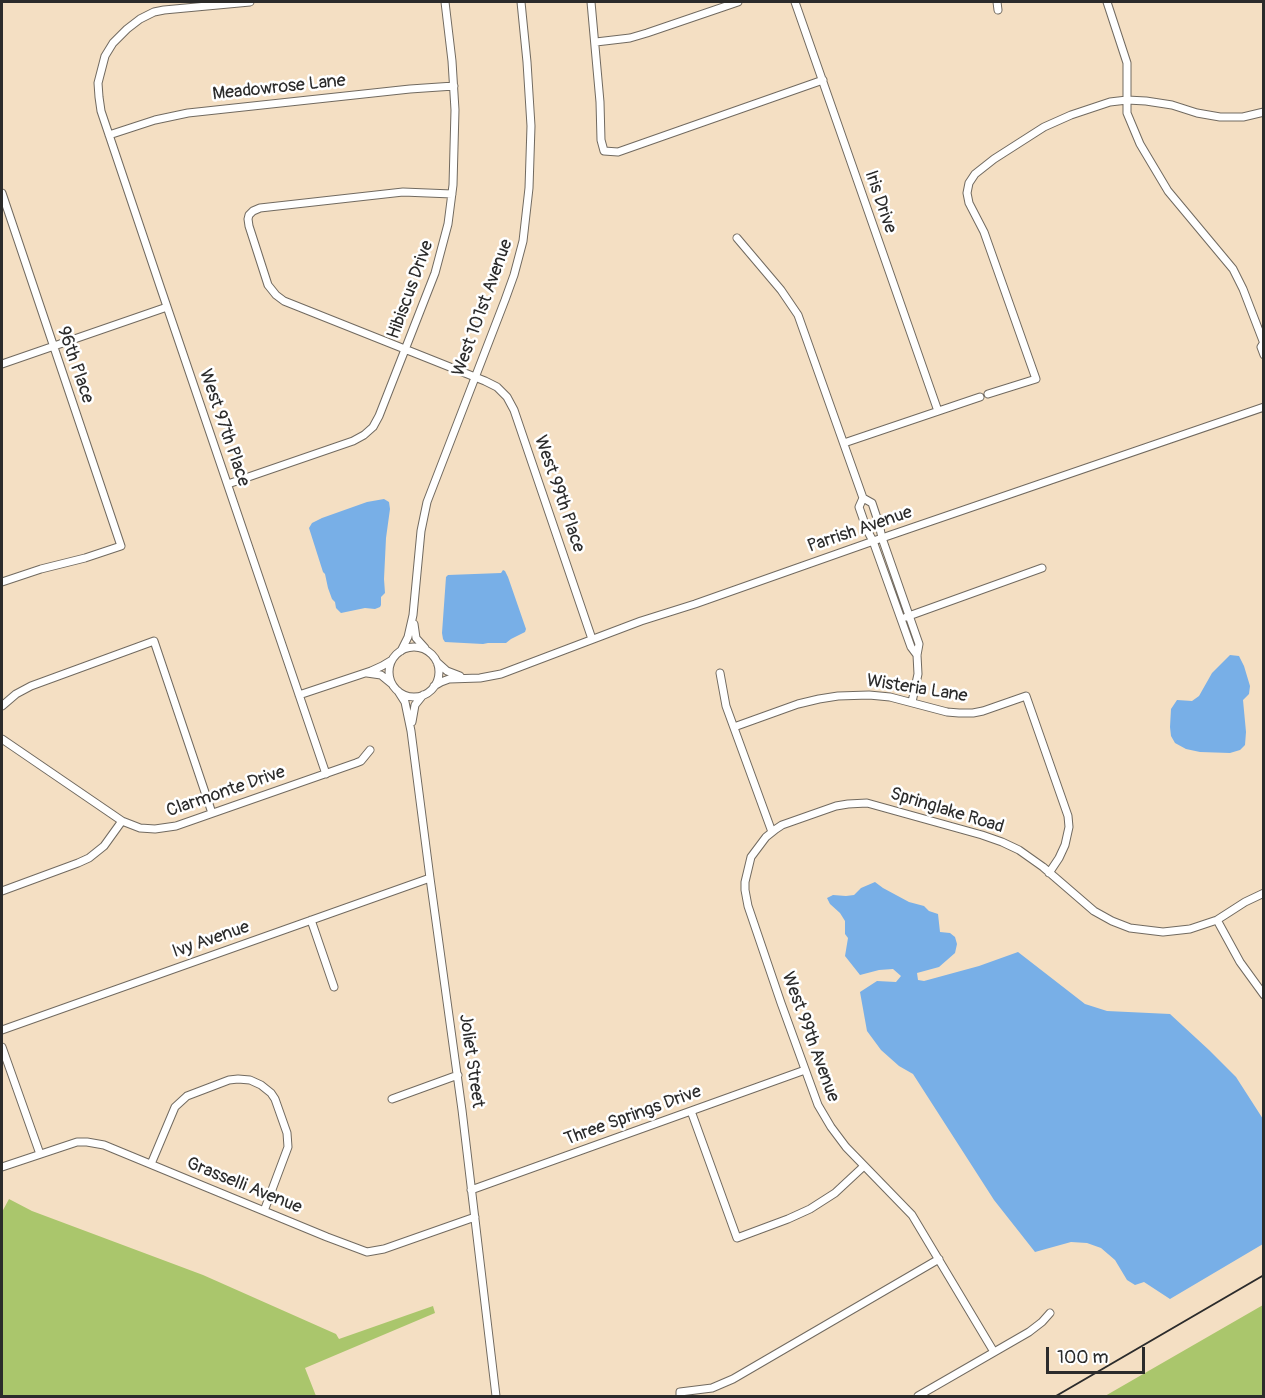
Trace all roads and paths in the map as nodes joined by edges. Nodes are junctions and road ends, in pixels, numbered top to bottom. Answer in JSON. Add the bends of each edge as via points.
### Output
{"nodes":[{"id":1,"x":250,"y":2,"type":"edge"},
{"id":2,"x":445,"y":2,"type":"edge"},
{"id":3,"x":520,"y":2,"type":"edge"},
{"id":4,"x":591,"y":2,"type":"edge"},
{"id":5,"x":738,"y":2,"type":"edge"},
{"id":6,"x":795,"y":2,"type":"edge"},
{"id":7,"x":997,"y":2,"type":"edge"},
{"id":8,"x":1107,"y":2,"type":"edge"},
{"id":9,"x":998,"y":10,"type":"dead end"},
{"id":10,"x":596,"y":42,"type":"junction"},
{"id":11,"x":823,"y":80,"type":"junction"},
{"id":12,"x":454,"y":86,"type":"junction"},
{"id":13,"x":1127,"y":100,"type":"junction"},
{"id":14,"x":1263,"y":112,"type":"edge"},
{"id":15,"x":109,"y":135,"type":"junction"},
{"id":16,"x":2,"y":192,"type":"edge"},
{"id":17,"x":452,"y":194,"type":"junction"},
{"id":18,"x":737,"y":237,"type":"dead end"},
{"id":19,"x":167,"y":307,"type":"junction"},
{"id":20,"x":1263,"y":341,"type":"edge"},
{"id":21,"x":53,"y":346,"type":"junction"},
{"id":22,"x":405,"y":350,"type":"junction"},
{"id":23,"x":1263,"y":355,"type":"edge"},
{"id":24,"x":2,"y":364,"type":"edge"},
{"id":25,"x":474,"y":377,"type":"junction"},
{"id":26,"x":988,"y":394,"type":"dead end"},
{"id":27,"x":980,"y":397,"type":"dead end"},
{"id":28,"x":1263,"y":406,"type":"edge"},
{"id":29,"x":938,"y":411,"type":"junction"},
{"id":30,"x":844,"y":443,"type":"junction"},
{"id":31,"x":228,"y":484,"type":"junction"},
{"id":32,"x":863,"y":498,"type":"junction"},
{"id":33,"x":882,"y":538,"type":"junction"},
{"id":34,"x":873,"y":541,"type":"junction"},
{"id":35,"x":1041,"y":568,"type":"dead end"},
{"id":36,"x":2,"y":582,"type":"edge"},
{"id":37,"x":413,"y":615,"type":"junction"},
{"id":38,"x":909,"y":616,"type":"junction"},
{"id":39,"x":900,"y":619,"type":"junction"},
{"id":40,"x":592,"y":639,"type":"junction"},
{"id":41,"x":401,"y":651,"type":"junction"},
{"id":42,"x":428,"y":651,"type":"junction"},
{"id":43,"x":917,"y":655,"type":"junction"},
{"id":44,"x":394,"y":657,"type":"junction"},
{"id":45,"x":436,"y":659,"type":"junction"},
{"id":46,"x":365,"y":673,"type":"junction"},
{"id":47,"x":720,"y":673,"type":"dead end"},
{"id":48,"x":466,"y":678,"type":"junction"},
{"id":49,"x":434,"y":686,"type":"junction"},
{"id":50,"x":396,"y":688,"type":"junction"},
{"id":51,"x":425,"y":694,"type":"junction"},
{"id":52,"x":299,"y":695,"type":"junction"},
{"id":53,"x":912,"y":702,"type":"junction"},
{"id":54,"x":2,"y":706,"type":"edge"},
{"id":55,"x":734,"y":727,"type":"junction"},
{"id":56,"x":411,"y":731,"type":"junction"},
{"id":57,"x":2,"y":739,"type":"edge"},
{"id":58,"x":370,"y":750,"type":"dead end"},
{"id":59,"x":326,"y":774,"type":"junction"},
{"id":60,"x":212,"y":813,"type":"junction"},
{"id":61,"x":122,"y":821,"type":"junction"},
{"id":62,"x":772,"y":832,"type":"junction"},
{"id":63,"x":1049,"y":873,"type":"junction"},
{"id":64,"x":430,"y":878,"type":"junction"},
{"id":65,"x":2,"y":891,"type":"edge"},
{"id":66,"x":1263,"y":893,"type":"edge"},
{"id":67,"x":311,"y":920,"type":"junction"},
{"id":68,"x":1217,"y":920,"type":"junction"},
{"id":69,"x":334,"y":987,"type":"dead end"},
{"id":70,"x":1263,"y":994,"type":"edge"},
{"id":71,"x":2,"y":1030,"type":"edge"},
{"id":72,"x":2,"y":1047,"type":"edge"},
{"id":73,"x":805,"y":1070,"type":"junction"},
{"id":74,"x":458,"y":1075,"type":"junction"},
{"id":75,"x":392,"y":1099,"type":"dead end"},
{"id":76,"x":691,"y":1111,"type":"junction"},
{"id":77,"x":40,"y":1154,"type":"junction"},
{"id":78,"x":151,"y":1164,"type":"junction"},
{"id":79,"x":864,"y":1166,"type":"junction"},
{"id":80,"x":2,"y":1167,"type":"edge"},
{"id":81,"x":471,"y":1190,"type":"junction"},
{"id":82,"x":264,"y":1211,"type":"junction"},
{"id":83,"x":475,"y":1217,"type":"junction"},
{"id":84,"x":939,"y":1259,"type":"junction"},
{"id":85,"x":1050,"y":1313,"type":"dead end"},
{"id":86,"x":994,"y":1352,"type":"junction"},
{"id":87,"x":680,"y":1394,"type":"edge"},
{"id":88,"x":495,"y":1396,"type":"edge"},
{"id":89,"x":918,"y":1396,"type":"edge"}],
"edges":[{"from":1,"to":15,"type":"street","name":"West 97th Place","via":[[154,12],[127,29],[105,56],[98,83]]},
{"from":2,"to":12,"type":"street","name":"Hibiscus Drive"},
{"from":3,"to":25,"type":"street","name":"West 101st Avenue","via":[[531,126],[527,215],[514,275]]},
{"from":4,"to":10,"type":"street"},
{"from":5,"to":10,"type":"street","via":[[630,38]]},
{"from":6,"to":11,"type":"street","name":"Iris Drive"},
{"from":7,"to":9,"type":"street"},
{"from":8,"to":13,"type":"street","via":[[1127,63]]},
{"from":10,"to":11,"type":"street","via":[[604,151],[618,152]]},
{"from":11,"to":29,"type":"street","name":"Iris Drive"},
{"from":12,"to":15,"type":"street","name":"Meadowrose Lane","via":[[188,112]]},
{"from":12,"to":17,"type":"street","name":"Hibiscus Drive"},
{"from":13,"to":14,"type":"street","via":[[1146,100],[1220,117]]},
{"from":13,"to":20,"type":"street","via":[[1127,113],[1140,144],[1168,191],[1233,269]]},
{"from":13,"to":26,"type":"street","via":[[1071,114],[1044,127],[994,159],[969,183],[969,203],[984,232],[1036,379]]},
{"from":15,"to":19,"type":"street","name":"West 97th Place"},
{"from":16,"to":21,"type":"street","name":"96th Place"},
{"from":17,"to":22,"type":"street","name":"Hibiscus Drive","via":[[440,259]]},
{"from":17,"to":22,"type":"street","name":"West 99th Place","via":[[403,192],[260,208],[249,215],[268,285],[280,298]]},
{"from":18,"to":30,"type":"street","via":[[798,315]]},
{"from":19,"to":21,"type":"street"},
{"from":19,"to":31,"type":"street","name":"West 97th Place"},
{"from":20,"to":23,"type":"street"},
{"from":21,"to":24,"type":"street"},
{"from":21,"to":36,"type":"street","name":"96th Place","via":[[121,546]]},
{"from":22,"to":25,"type":"street","name":"West 99th Place"},
{"from":22,"to":31,"type":"street","name":"Hibiscus Drive","via":[[379,416],[364,435]]},
{"from":25,"to":37,"type":"street","name":"West 101st Avenue","via":[[424,510]]},
{"from":25,"to":40,"type":"street","name":"West 99th Place","via":[[497,387],[512,405]]},
{"from":27,"to":29,"type":"street"},
{"from":28,"to":33,"type":"street","name":"Parrish Avenue"},
{"from":29,"to":30,"type":"street"},
{"from":30,"to":32,"type":"street"},
{"from":31,"to":52,"type":"street","name":"West 97th Place"},
{"from":32,"to":33,"type":"street","via":[[872,503]]},
{"from":32,"to":34,"type":"street","via":[[859,507]]},
{"from":33,"to":34,"type":"street","name":"Parrish Avenue"},
{"from":33,"to":38,"type":"street"},
{"from":34,"to":39,"type":"street"},
{"from":34,"to":40,"type":"street","name":"Parrish Avenue"},
{"from":35,"to":38,"type":"street"},
{"from":37,"to":41,"type":"street","name":"West 101st Avenue"},
{"from":37,"to":42,"type":"street","name":"West 101st Avenue","via":[[416,638]]},
{"from":38,"to":39,"type":"street"},
{"from":38,"to":43,"type":"street","via":[[919,644]]},
{"from":39,"to":43,"type":"street"},
{"from":40,"to":48,"type":"street","name":"Parrish Avenue","via":[[501,674]]},
{"from":41,"to":42,"type":"street","via":[[416,647]]},
{"from":41,"to":44,"type":"street"},
{"from":42,"to":45,"type":"street"},
{"from":43,"to":53,"type":"street","via":[[918,674]]},
{"from":44,"to":46,"type":"street"},
{"from":44,"to":50,"type":"street","via":[[389,672]]},
{"from":45,"to":48,"type":"street","via":[[447,671]]},
{"from":45,"to":49,"type":"street","via":[[439,671]]},
{"from":46,"to":50,"type":"street","via":[[381,675]]},
{"from":46,"to":52,"type":"street"},
{"from":47,"to":55,"type":"street"},
{"from":48,"to":49,"type":"street","name":"Parrish Avenue","via":[[445,680]]},
{"from":49,"to":51,"type":"street","name":"Parrish Avenue"},
{"from":50,"to":51,"type":"street","via":[[413,696]]},
{"from":50,"to":56,"type":"street","name":"Joliet Street","via":[[405,702]]},
{"from":51,"to":56,"type":"street","name":"Joliet Street","via":[[414,706]]},
{"from":52,"to":59,"type":"street","name":"West 97th Place"},
{"from":53,"to":55,"type":"street","name":"Wisteria Lane","via":[[869,695],[830,697]]},
{"from":53,"to":63,"type":"street","name":"Wisteria Lane","via":[[947,712],[972,713],[1026,696],[1068,816],[1065,845]]},
{"from":54,"to":60,"type":"street","via":[[31,686],[154,641]]},
{"from":55,"to":62,"type":"street"},
{"from":56,"to":64,"type":"street","name":"Joliet Street"},
{"from":57,"to":61,"type":"street","name":"Clarmonte Drive"},
{"from":58,"to":59,"type":"street","name":"Clarmonte Drive","via":[[361,760]]},
{"from":59,"to":60,"type":"street","name":"Clarmonte Drive"},
{"from":60,"to":61,"type":"street","name":"Clarmonte Drive","via":[[163,829],[140,828]]},
{"from":61,"to":65,"type":"street","via":[[104,846],[89,858]]},
{"from":62,"to":63,"type":"street","name":"Springlake Road","via":[[836,806],[867,803],[992,838],[1019,850]]},
{"from":62,"to":73,"type":"street","name":"West 99th Avenue","via":[[751,857],[745,890]]},
{"from":63,"to":68,"type":"street","name":"Springlake Road","via":[[1094,911],[1130,928],[1179,931]]},
{"from":64,"to":67,"type":"street","name":"Ivy Avenue"},
{"from":64,"to":74,"type":"street","name":"Joliet Street"},
{"from":66,"to":68,"type":"street","name":"Springlake Road"},
{"from":67,"to":69,"type":"street"},
{"from":67,"to":71,"type":"street","name":"Ivy Avenue"},
{"from":68,"to":70,"type":"street","via":[[1239,962]]},
{"from":72,"to":77,"type":"street"},
{"from":73,"to":76,"type":"street","name":"Three Springs Drive"},
{"from":73,"to":79,"type":"street","name":"West 99th Avenue","via":[[826,1120]]},
{"from":74,"to":75,"type":"street"},
{"from":74,"to":81,"type":"street","name":"Joliet Street"},
{"from":76,"to":79,"type":"street","via":[[736,1238],[810,1209],[835,1193]]},
{"from":76,"to":81,"type":"street","name":"Three Springs Drive"},
{"from":77,"to":78,"type":"street","name":"Grasselli Avenue","via":[[87,1142]]},
{"from":77,"to":80,"type":"street","name":"Grasselli Avenue"},
{"from":78,"to":82,"type":"street","name":"Grasselli Avenue"},
{"from":78,"to":82,"type":"street","via":[[175,1107],[187,1096],[229,1080],[250,1080],[275,1099],[288,1138]]},
{"from":79,"to":84,"type":"street","name":"West 99th Avenue","via":[[912,1215]]},
{"from":81,"to":83,"type":"street","name":"Joliet Street"},
{"from":82,"to":83,"type":"street","name":"Grasselli Avenue","via":[[367,1252]]},
{"from":83,"to":88,"type":"street","name":"Joliet Street"},
{"from":84,"to":86,"type":"street","name":"West 99th Avenue"},
{"from":84,"to":87,"type":"street","via":[[728,1382]]},
{"from":85,"to":86,"type":"street","via":[[1035,1328]]},
{"from":86,"to":89,"type":"street"}]}
